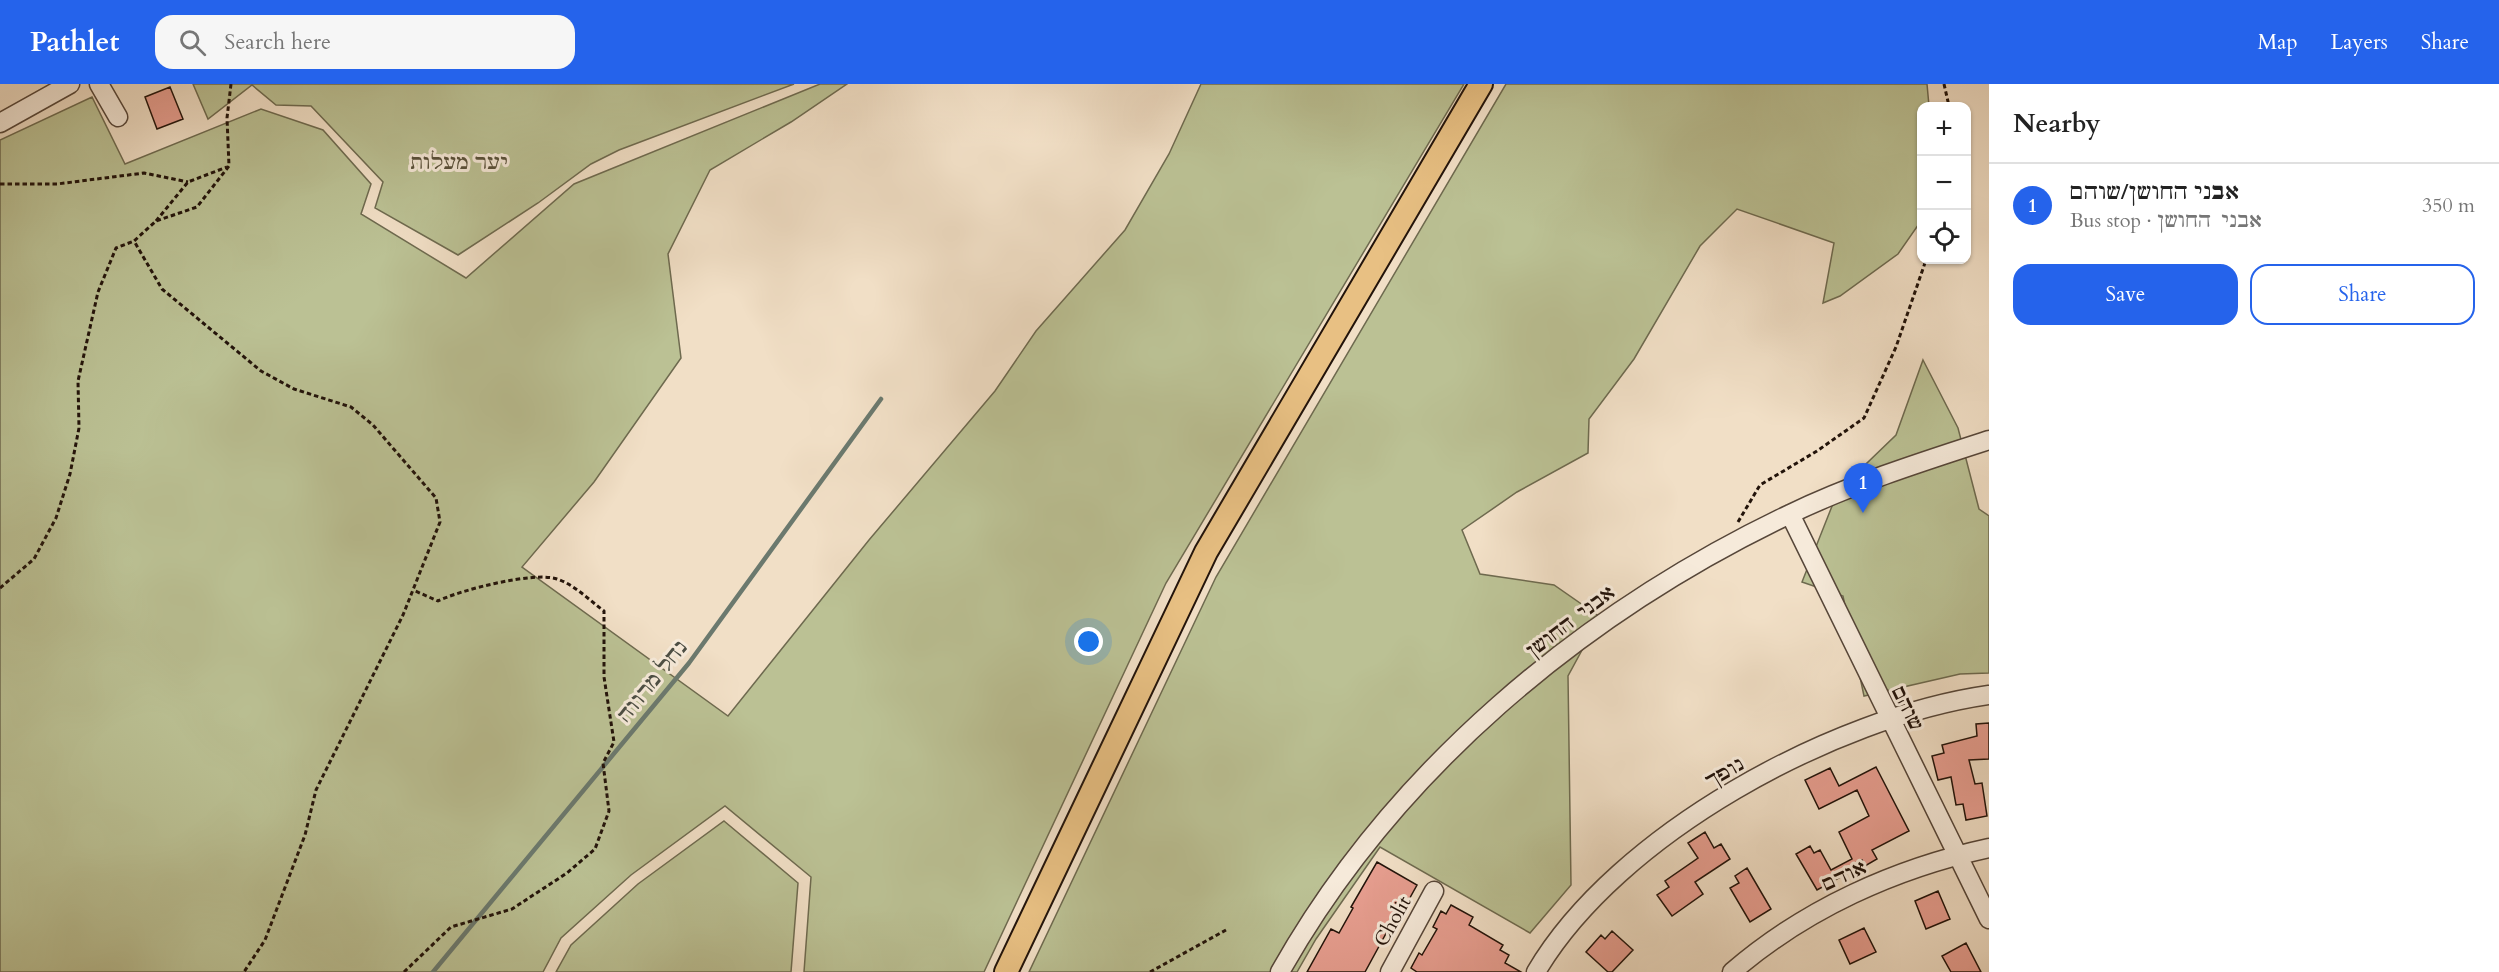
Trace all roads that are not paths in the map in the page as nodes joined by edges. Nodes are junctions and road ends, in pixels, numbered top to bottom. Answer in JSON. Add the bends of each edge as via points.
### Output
{"nodes":[{"id":1,"x":70,"y":84,"type":"edge"},
{"id":2,"x":99,"y":84,"type":"edge"},
{"id":3,"x":1481,"y":84,"type":"edge"},
{"id":4,"x":118,"y":117,"type":"dead end"},
{"id":5,"x":0,"y":123,"type":"edge"},
{"id":6,"x":1989,"y":440,"type":"edge"},
{"id":7,"x":1790,"y":514,"type":"junction"},
{"id":8,"x":1989,"y":695,"type":"edge"},
{"id":9,"x":1889,"y":720,"type":"junction"},
{"id":10,"x":1989,"y":848,"type":"edge"},
{"id":11,"x":1956,"y":855,"type":"junction"},
{"id":12,"x":1434,"y":891,"type":"dead end"},
{"id":13,"x":1989,"y":919,"type":"edge"},
{"id":14,"x":1006,"y":972,"type":"edge"},
{"id":15,"x":1280,"y":972,"type":"edge"},
{"id":16,"x":1390,"y":972,"type":"edge"},
{"id":17,"x":1536,"y":972,"type":"edge"},
{"id":18,"x":1732,"y":972,"type":"edge"}],
"edges":[{"from":1,"to":5,"type":"street"},
{"from":2,"to":4,"type":"street"},
{"from":3,"to":14,"type":"main road","via":[[1206,552]]},
{"from":6,"to":7,"type":"street","name":"אבני החושן","via":[[1854,487]]},
{"from":7,"to":9,"type":"street","name":"שוהם"},
{"from":7,"to":15,"type":"street","name":"אבני החושן","via":[[1730,544],[1618,612],[1559,656],[1473,730],[1367,842],[1327,896]]},
{"from":8,"to":9,"type":"street","name":"נופך"},
{"from":9,"to":11,"type":"street","name":"שוהם"},
{"from":9,"to":17,"type":"street","name":"נופך","via":[[1770,772],[1676,828],[1592,898]]},
{"from":10,"to":11,"type":"street","name":"אודם"},
{"from":11,"to":13,"type":"street","name":"שוהם"},
{"from":11,"to":18,"type":"street","name":"אודם","via":[[1828,906],[1788,929]]},
{"from":12,"to":16,"type":"street","name":"Cholit"}]}
